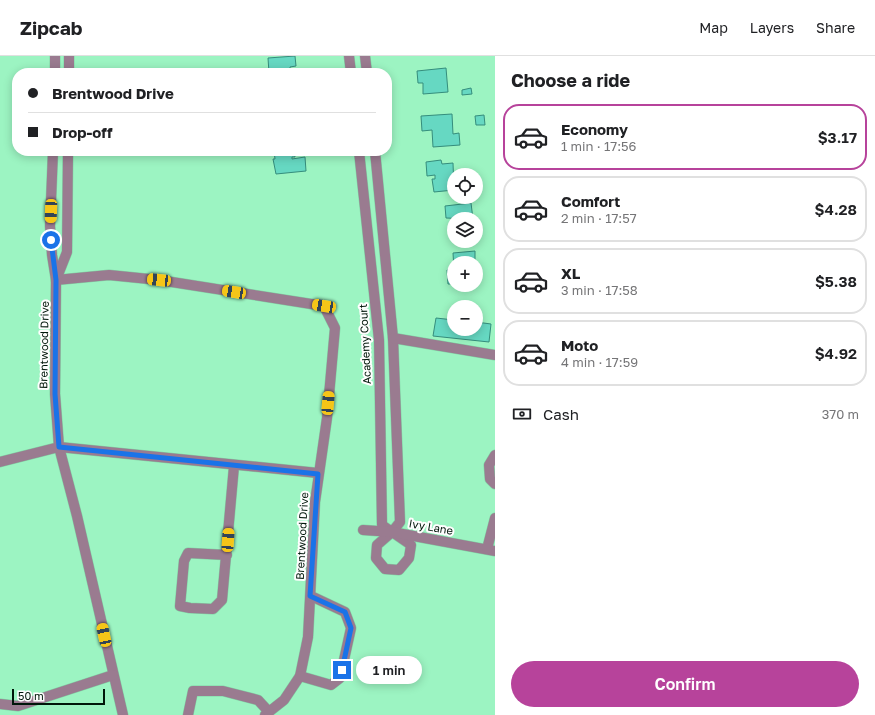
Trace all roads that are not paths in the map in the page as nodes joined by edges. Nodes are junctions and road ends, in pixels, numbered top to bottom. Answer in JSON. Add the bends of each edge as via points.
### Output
{"nodes":[{"id":1,"x":55,"y":56,"type":"edge"},
{"id":2,"x":69,"y":56,"type":"edge"},
{"id":3,"x":349,"y":56,"type":"edge"},
{"id":4,"x":365,"y":56,"type":"edge"},
{"id":5,"x":55,"y":68,"type":"edge"},
{"id":6,"x":69,"y":68,"type":"edge"},
{"id":7,"x":350,"y":68,"type":"edge"},
{"id":8,"x":366,"y":68,"type":"edge"},
{"id":9,"x":53,"y":156,"type":"edge"},
{"id":10,"x":68,"y":156,"type":"edge"},
{"id":11,"x":359,"y":156,"type":"edge"},
{"id":12,"x":376,"y":156,"type":"edge"},
{"id":13,"x":56,"y":280,"type":"junction"},
{"id":14,"x":394,"y":338,"type":"junction"},
{"id":15,"x":495,"y":355,"type":"edge"},
{"id":16,"x":59,"y":447,"type":"junction"},
{"id":17,"x":495,"y":454,"type":"edge"},
{"id":18,"x":0,"y":462,"type":"edge"},
{"id":19,"x":234,"y":466,"type":"junction"},
{"id":20,"x":318,"y":474,"type":"junction"},
{"id":21,"x":495,"y":484,"type":"edge"},
{"id":22,"x":495,"y":518,"type":"edge"},
{"id":23,"x":363,"y":530,"type":"dead end"},
{"id":24,"x":392,"y":532,"type":"junction"},
{"id":25,"x":491,"y":550,"type":"edge"},
{"id":26,"x":227,"y":555,"type":"junction"},
{"id":27,"x":310,"y":596,"type":"junction"},
{"id":28,"x":113,"y":675,"type":"junction"},
{"id":29,"x":300,"y":676,"type":"junction"},
{"id":30,"x":0,"y":704,"type":"edge"},
{"id":31,"x":267,"y":713,"type":"edge"},
{"id":32,"x":123,"y":715,"type":"edge"},
{"id":33,"x":188,"y":715,"type":"edge"}],
"edges":[{"from":1,"to":5,"type":"street"},
{"from":2,"to":6,"type":"street"},
{"from":3,"to":7,"type":"street"},
{"from":4,"to":8,"type":"street"},
{"from":9,"to":13,"type":"street","name":"Brentwood Drive","via":[[50,226]]},
{"from":10,"to":13,"type":"street","name":"Brentwood Drive","via":[[67,252]]},
{"from":11,"to":24,"type":"street","name":"Academy Court","via":[[378,340],[382,525]]},
{"from":12,"to":14,"type":"street"},
{"from":13,"to":16,"type":"street","name":"Brentwood Drive","via":[[55,394]]},
{"from":13,"to":20,"type":"street","name":"Brentwood Drive","via":[[116,275],[324,306],[335,328],[327,418]]},
{"from":14,"to":15,"type":"street"},
{"from":14,"to":24,"type":"street","via":[[400,522]]},
{"from":16,"to":18,"type":"street"},
{"from":16,"to":19,"type":"street"},
{"from":16,"to":28,"type":"street","name":"Brentwood Drive"},
{"from":17,"to":21,"type":"street","via":[[489,465],[490,479]]},
{"from":19,"to":20,"type":"street"},
{"from":19,"to":26,"type":"street"},
{"from":20,"to":27,"type":"street","name":"Brentwood Drive"},
{"from":22,"to":25,"type":"street"},
{"from":23,"to":24,"type":"street","name":"Ivy Lane"},
{"from":24,"to":25,"type":"street","name":"Ivy Lane"},
{"from":26,"to":26,"type":"street","via":[[222,600],[213,609],[180,606],[184,561],[188,553]]},
{"from":27,"to":29,"type":"street","name":"Brentwood Drive","via":[[308,637]]},
{"from":27,"to":29,"type":"street","via":[[345,612],[351,628],[340,678],[331,685]]},
{"from":28,"to":30,"type":"street","via":[[18,706]]},
{"from":28,"to":32,"type":"street","name":"Brentwood Drive"},
{"from":29,"to":31,"type":"street","name":"Brentwood Drive","via":[[284,700]]},
{"from":31,"to":33,"type":"street","via":[[258,700],[223,691],[193,691]]}]}
